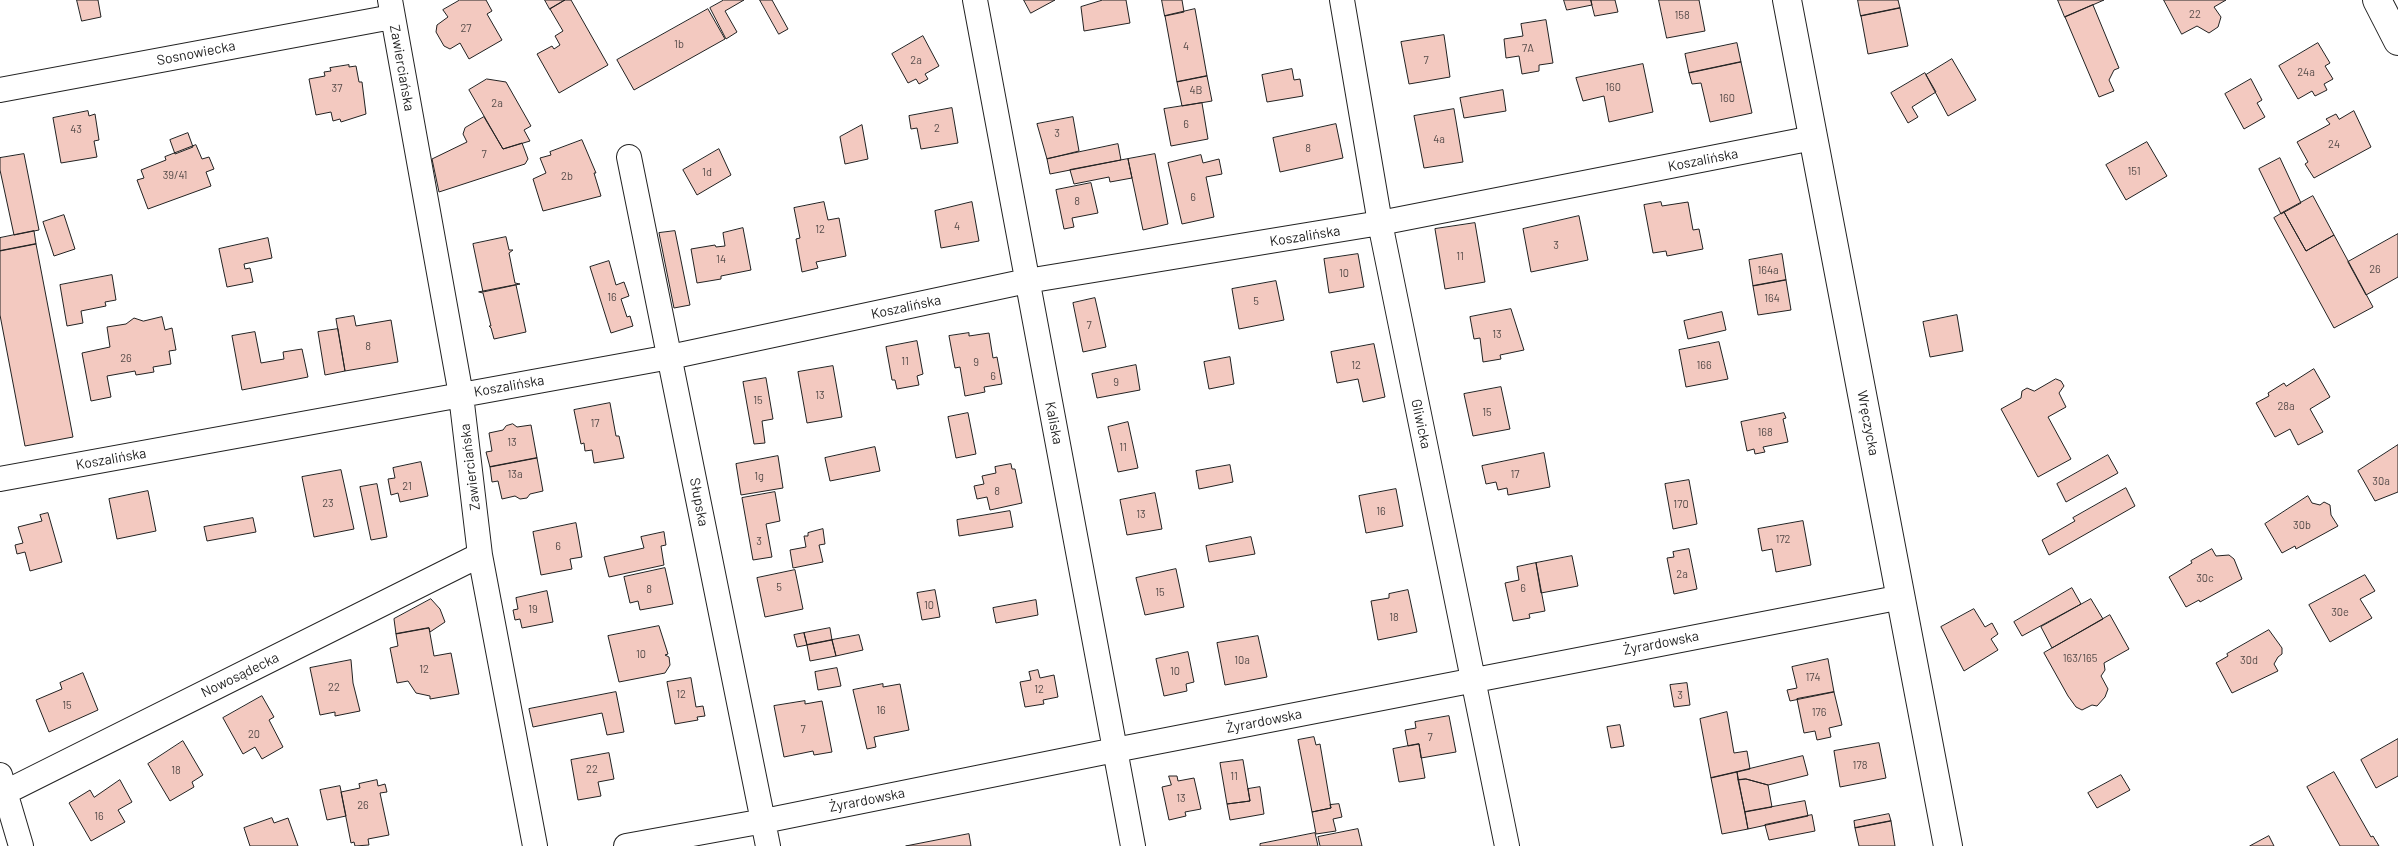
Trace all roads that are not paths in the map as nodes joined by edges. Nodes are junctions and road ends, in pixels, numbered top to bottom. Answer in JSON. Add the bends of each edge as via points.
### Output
{"nodes":[{"id":1,"x":975,"y":0,"type":"edge"},
{"id":2,"x":1342,"y":0,"type":"edge"},
{"id":3,"x":1787,"y":0,"type":"edge"},
{"id":4,"x":2376,"y":0,"type":"edge"},
{"id":5,"x":391,"y":8,"type":"edge"},
{"id":6,"x":2398,"y":41,"type":"edge"},
{"id":7,"x":0,"y":90,"type":"edge"},
{"id":8,"x":1813,"y":138,"type":"junction"},
{"id":9,"x":629,"y":157,"type":"dead end"},
{"id":10,"x":1380,"y":224,"type":"junction"},
{"id":11,"x":1027,"y":281,"type":"junction"},
{"id":12,"x":670,"y":357,"type":"junction"},
{"id":13,"x":461,"y":395,"type":"junction"},
{"id":14,"x":0,"y":480,"type":"edge"},
{"id":15,"x":480,"y":555,"type":"junction"},
{"id":16,"x":1902,"y":597,"type":"junction"},
{"id":17,"x":1474,"y":680,"type":"junction"},
{"id":18,"x":1114,"y":750,"type":"junction"},
{"id":19,"x":2,"y":787,"type":"edge"},
{"id":20,"x":764,"y":821,"type":"junction"},
{"id":21,"x":21,"y":846,"type":"edge"},
{"id":22,"x":534,"y":846,"type":"edge"},
{"id":23,"x":626,"y":846,"type":"edge"},
{"id":24,"x":768,"y":846,"type":"edge"},
{"id":25,"x":1133,"y":846,"type":"edge"},
{"id":26,"x":1507,"y":846,"type":"edge"},
{"id":27,"x":1948,"y":846,"type":"edge"}],
"edges":[{"from":1,"to":11,"type":"street","name":"Kaliska"},
{"from":2,"to":10,"type":"street","name":"Gliwicka"},
{"from":3,"to":8,"type":"main road","name":"Wręczycka"},
{"from":4,"to":6,"type":"main road"},
{"from":5,"to":7,"type":"street","name":"Sosnowiecka"},
{"from":5,"to":13,"type":"street","name":"Zawierciańska"},
{"from":8,"to":10,"type":"street","name":"Koszalińska"},
{"from":8,"to":16,"type":"main road","name":"Wręczycka"},
{"from":9,"to":12,"type":"street","name":"Słupska"},
{"from":10,"to":11,"type":"street","name":"Koszalińska"},
{"from":10,"to":17,"type":"street","name":"Gliwicka"},
{"from":11,"to":12,"type":"street","name":"Koszalińska"},
{"from":11,"to":18,"type":"street","name":"Kaliska"},
{"from":12,"to":13,"type":"street","name":"Koszalińska"},
{"from":12,"to":20,"type":"street","name":"Słupska"},
{"from":13,"to":14,"type":"street","name":"Koszalińska"},
{"from":13,"to":15,"type":"street","name":"Zawierciańska"},
{"from":15,"to":19,"type":"street","name":"Nowosądecka"},
{"from":15,"to":22,"type":"street","name":"Zawierciańska"},
{"from":16,"to":17,"type":"street","name":"Żyrardowska"},
{"from":16,"to":27,"type":"main road","name":"Wręczycka"},
{"from":17,"to":18,"type":"street","name":"Żyrardowska"},
{"from":17,"to":26,"type":"street","name":"Gliwicka"},
{"from":18,"to":20,"type":"street","name":"Żyrardowska"},
{"from":18,"to":25,"type":"street","name":"Kaliska"},
{"from":19,"to":21,"type":"street"},
{"from":20,"to":23,"type":"street","name":"Żyrardowska"},
{"from":20,"to":24,"type":"street","name":"Słupska"}]}
